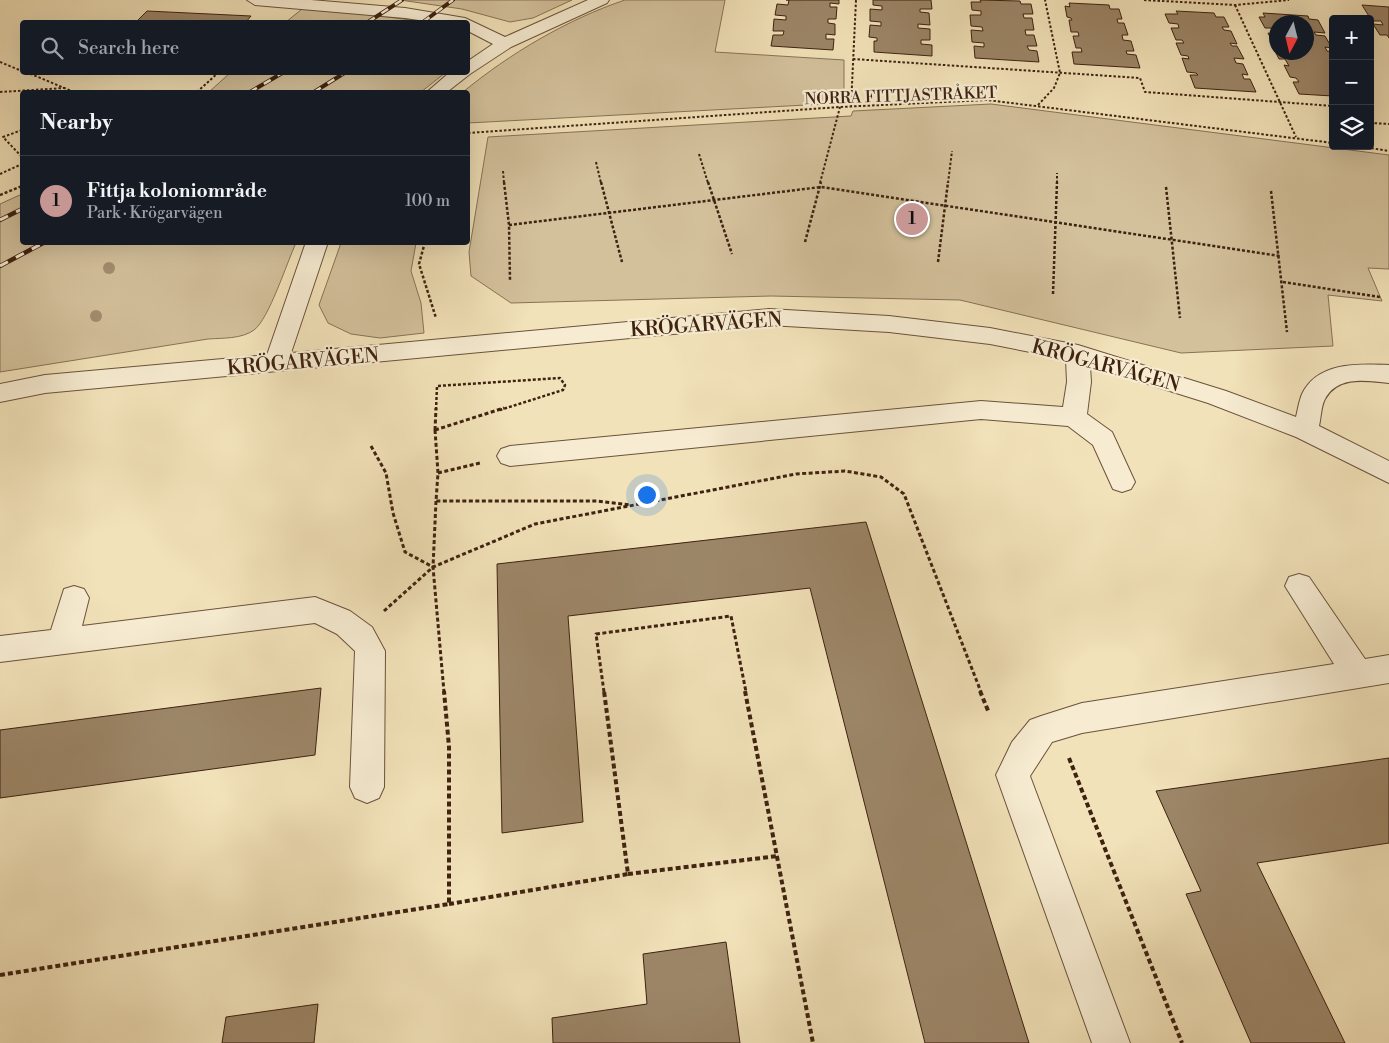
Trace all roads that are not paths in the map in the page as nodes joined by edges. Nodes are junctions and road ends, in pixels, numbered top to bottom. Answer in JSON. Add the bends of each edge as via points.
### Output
{"nodes":[{"id":1,"x":254,"y":0,"type":"edge"},
{"id":2,"x":601,"y":0,"type":"edge"},
{"id":3,"x":447,"y":20,"type":"edge"},
{"id":4,"x":470,"y":26,"type":"edge"},
{"id":5,"x":505,"y":43,"type":"junction"},
{"id":6,"x":470,"y":68,"type":"edge"},
{"id":7,"x":458,"y":75,"type":"edge"},
{"id":8,"x":439,"y":90,"type":"edge"},
{"id":9,"x":316,"y":245,"type":"edge"},
{"id":10,"x":1078,"y":353,"type":"junction"},
{"id":11,"x":276,"y":363,"type":"junction"},
{"id":12,"x":1389,"y":374,"type":"edge"},
{"id":13,"x":0,"y":393,"type":"edge"},
{"id":14,"x":1074,"y":417,"type":"junction"},
{"id":15,"x":1305,"y":430,"type":"junction"},
{"id":16,"x":510,"y":456,"type":"road end"},
{"id":17,"x":1389,"y":473,"type":"edge"},
{"id":18,"x":1122,"y":482,"type":"dead end"},
{"id":19,"x":1299,"y":586,"type":"dead end"},
{"id":20,"x":74,"y":598,"type":"dead end"},
{"id":21,"x":63,"y":640,"type":"junction"},
{"id":22,"x":0,"y":648,"type":"edge"},
{"id":23,"x":1374,"y":672,"type":"edge"},
{"id":24,"x":367,"y":787,"type":"dead end"},
{"id":25,"x":1111,"y":1043,"type":"edge"}],
"edges":[{"from":1,"to":3,"type":"street","via":[[406,13]]},
{"from":2,"to":5,"type":"street"},
{"from":4,"to":5,"type":"street"},
{"from":5,"to":6,"type":"street"},
{"from":7,"to":8,"type":"street"},
{"from":9,"to":11,"type":"street"},
{"from":10,"to":11,"type":"street","name":"KRÖGARVÄGEN","via":[[990,336],[889,324],[769,317]]},
{"from":10,"to":14,"type":"street","via":[[1079,382]]},
{"from":10,"to":15,"type":"street","name":"KRÖGARVÄGEN","via":[[1217,397]]},
{"from":11,"to":13,"type":"street","name":"KRÖGARVÄGEN","via":[[46,384]]},
{"from":12,"to":15,"type":"street","via":[[1350,372],[1332,378],[1314,395]]},
{"from":14,"to":16,"type":"street","via":[[981,410]]},
{"from":14,"to":18,"type":"street","via":[[1103,439]]},
{"from":15,"to":17,"type":"street","name":"KRÖGARVÄGEN"},
{"from":19,"to":23,"type":"street"},
{"from":20,"to":21,"type":"street"},
{"from":21,"to":22,"type":"street"},
{"from":21,"to":24,"type":"street","via":[[315,610],[331,615],[366,641],[370,652]]},
{"from":23,"to":25,"type":"street","via":[[1082,718],[1041,731],[1024,753],[1013,775]]}]}
